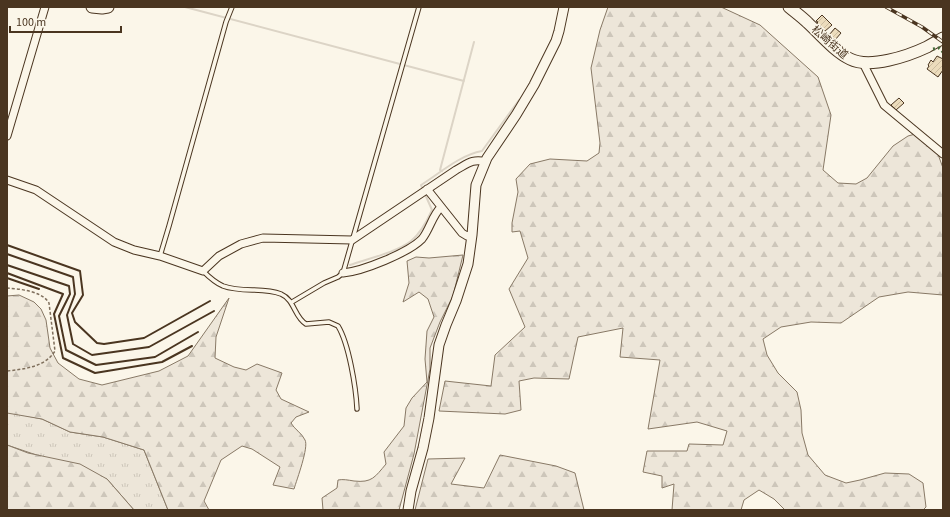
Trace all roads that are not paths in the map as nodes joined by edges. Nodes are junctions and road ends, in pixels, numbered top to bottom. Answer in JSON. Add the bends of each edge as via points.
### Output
{"nodes":[{"id":1,"x":45,"y":7,"type":"edge"},
{"id":2,"x":92,"y":7,"type":"edge"},
{"id":3,"x":108,"y":7,"type":"edge"},
{"id":4,"x":232,"y":7,"type":"edge"},
{"id":5,"x":419,"y":7,"type":"edge"},
{"id":6,"x":564,"y":7,"type":"edge"},
{"id":7,"x":789,"y":7,"type":"edge"},
{"id":8,"x":943,"y":38,"type":"edge"},
{"id":9,"x":863,"y":63,"type":"junction"},
{"id":10,"x":7,"y":136,"type":"edge"},
{"id":11,"x":943,"y":154,"type":"edge"},
{"id":12,"x":486,"y":162,"type":"junction"},
{"id":13,"x":7,"y":180,"type":"edge"},
{"id":14,"x":427,"y":189,"type":"junction"},
{"id":15,"x":441,"y":207,"type":"junction"},
{"id":16,"x":472,"y":236,"type":"junction"},
{"id":17,"x":352,"y":240,"type":"junction"},
{"id":18,"x":160,"y":256,"type":"junction"},
{"id":19,"x":204,"y":271,"type":"junction"},
{"id":20,"x":343,"y":273,"type":"junction"},
{"id":21,"x":292,"y":302,"type":"junction"},
{"id":22,"x":357,"y":409,"type":"dead end"},
{"id":23,"x":408,"y":510,"type":"edge"}],
"edges":[{"from":1,"to":10,"type":"street"},
{"from":2,"to":3,"type":"main road"},
{"from":4,"to":18,"type":"lane"},
{"from":5,"to":17,"type":"lane"},
{"from":6,"to":12,"type":"street","via":[[556,41],[534,85]]},
{"from":7,"to":9,"type":"main road","name":"松崎街道","via":[[844,56]]},
{"from":8,"to":9,"type":"main road","name":"松崎街道","via":[[899,58]]},
{"from":9,"to":11,"type":"street","via":[[884,105]]},
{"from":12,"to":14,"type":"street","via":[[474,160]]},
{"from":12,"to":16,"type":"street","via":[[476,185]]},
{"from":13,"to":18,"type":"street","via":[[36,190],[114,242]]},
{"from":14,"to":15,"type":"street"},
{"from":14,"to":17,"type":"street"},
{"from":15,"to":16,"type":"street","via":[[462,233]]},
{"from":15,"to":20,"type":"street","via":[[417,243],[370,266]]},
{"from":16,"to":23,"type":"street","via":[[464,281],[439,345],[429,418]]},
{"from":17,"to":19,"type":"street","via":[[263,238],[241,244],[219,256]]},
{"from":17,"to":20,"type":"lane"},
{"from":18,"to":19,"type":"street"},
{"from":19,"to":21,"type":"lane","via":[[223,286],[267,290],[282,294]]},
{"from":20,"to":21,"type":"lane"},
{"from":21,"to":22,"type":"lane","via":[[304,323],[330,322],[338,326],[352,369]]}]}
